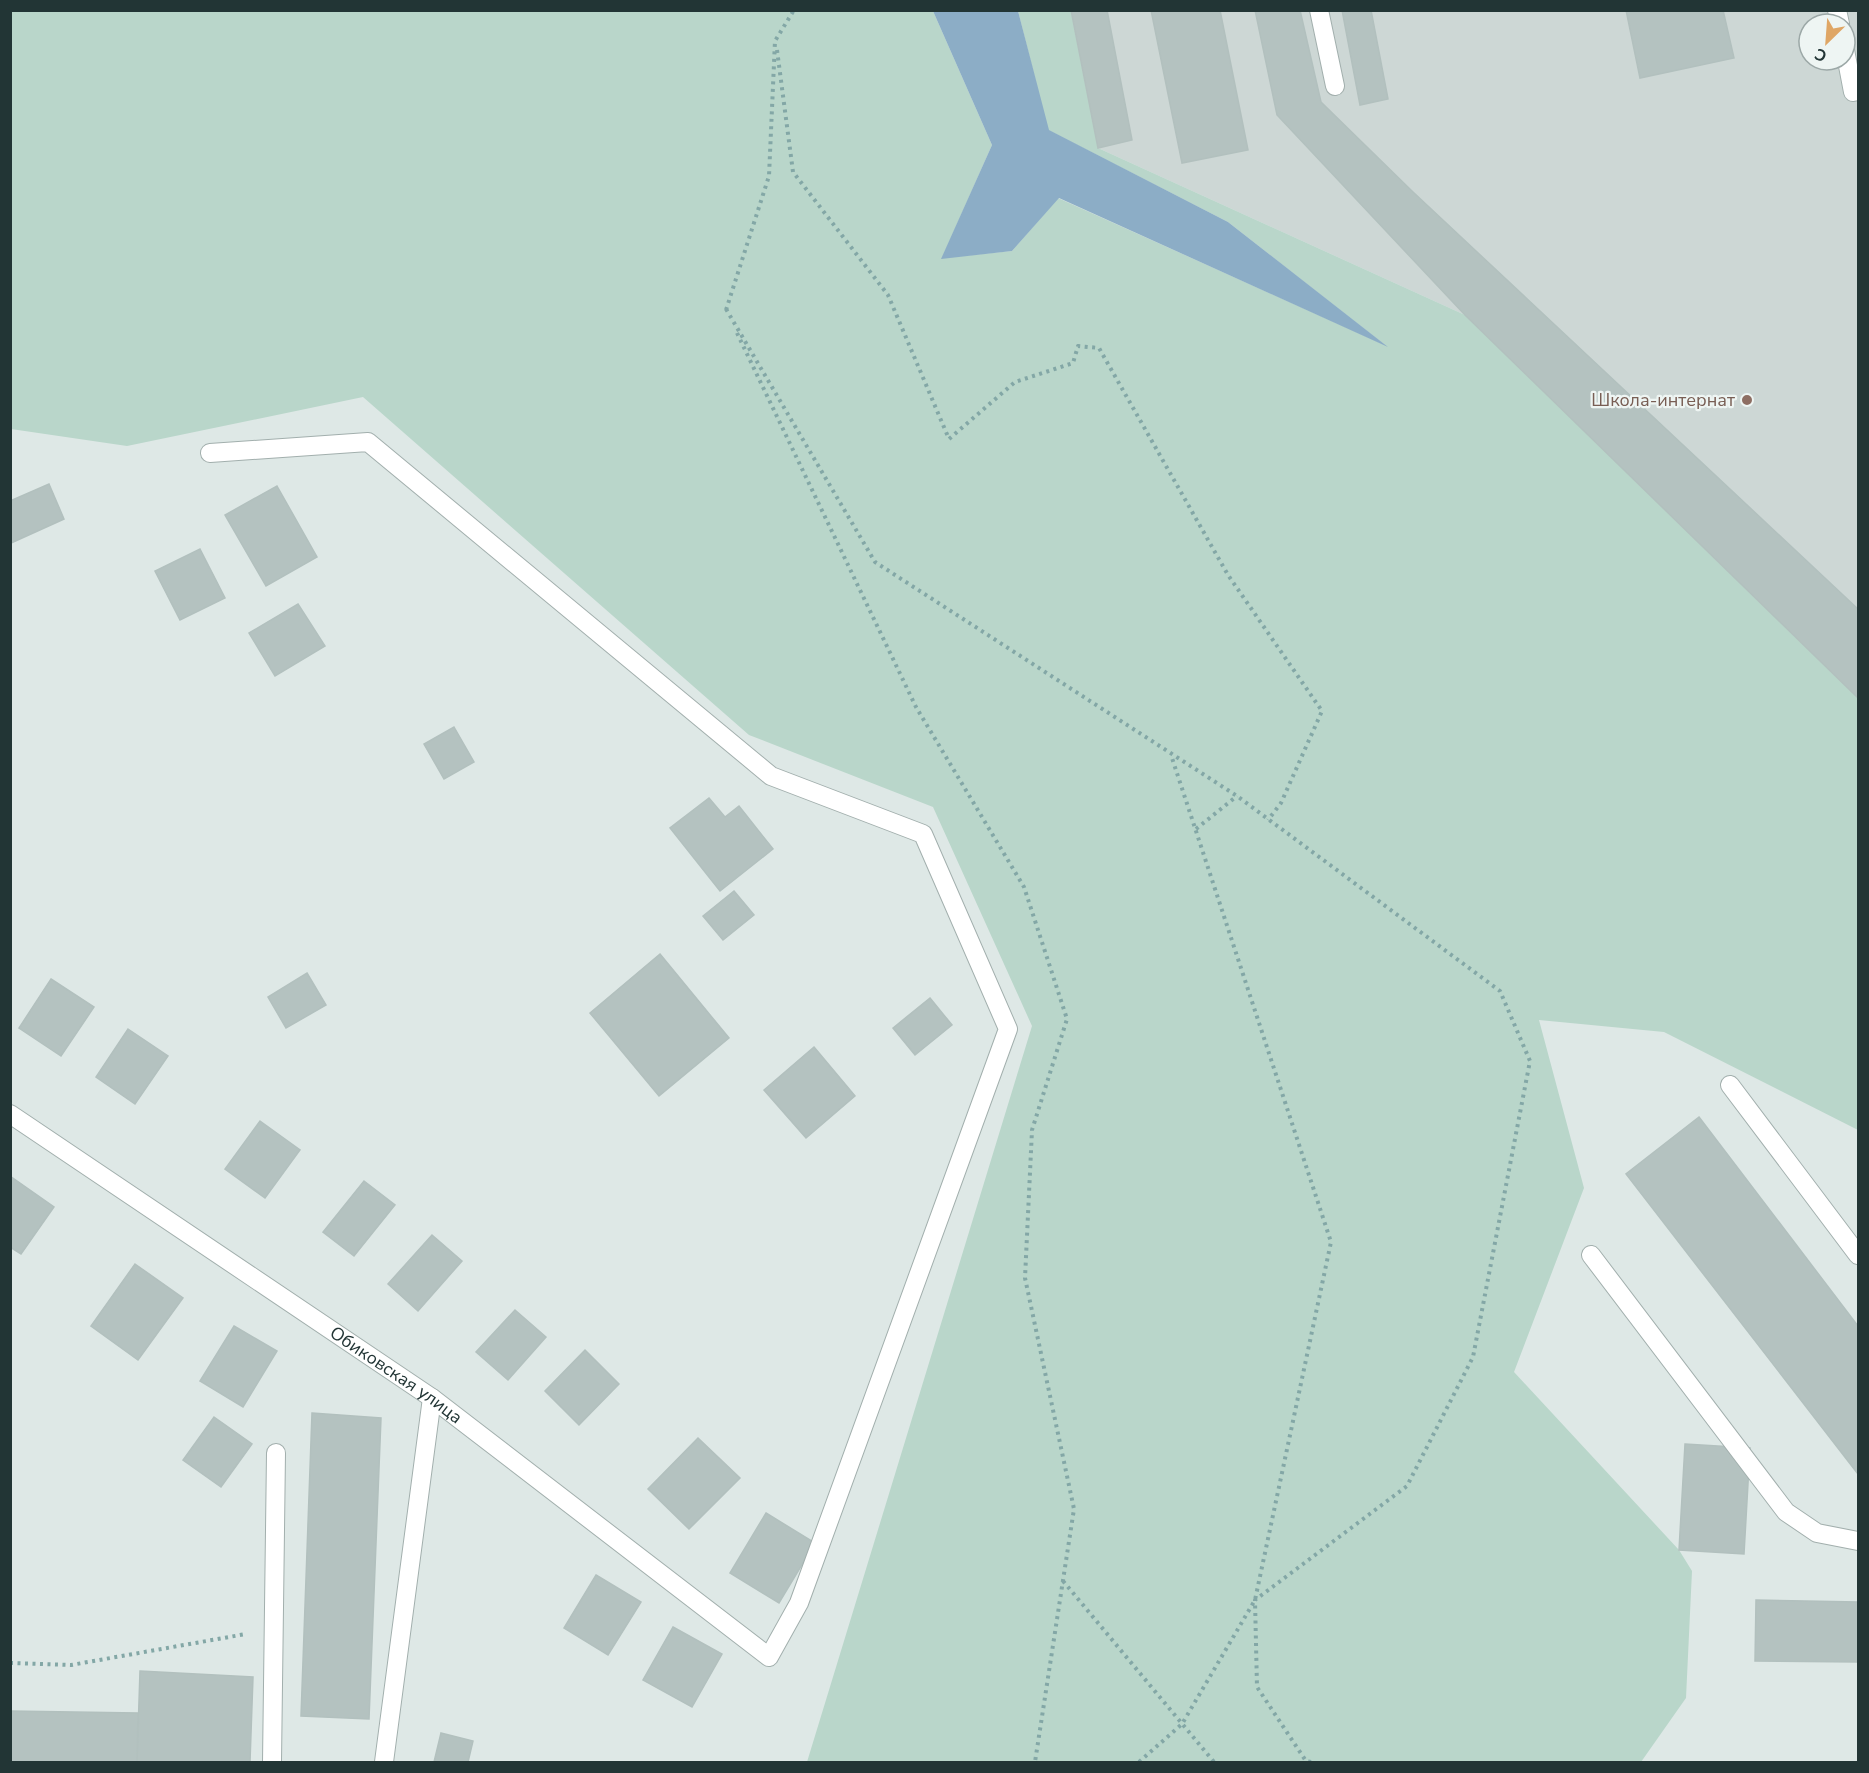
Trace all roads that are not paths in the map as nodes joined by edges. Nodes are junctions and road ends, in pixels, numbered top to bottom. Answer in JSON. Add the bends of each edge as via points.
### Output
{"nodes":[{"id":1,"x":1319,"y":10,"type":"edge"},
{"id":2,"x":1849,"y":72,"type":"edge"},
{"id":3,"x":1335,"y":86,"type":"dead end"},
{"id":4,"x":1858,"y":92,"type":"edge"},
{"id":5,"x":210,"y":453,"type":"dead end"},
{"id":6,"x":1730,"y":1085,"type":"dead end"},
{"id":7,"x":10,"y":1113,"type":"edge"},
{"id":8,"x":1591,"y":1255,"type":"dead end"},
{"id":9,"x":1858,"y":1255,"type":"edge"},
{"id":10,"x":432,"y":1398,"type":"junction"},
{"id":11,"x":276,"y":1453,"type":"dead end"},
{"id":12,"x":1858,"y":1541,"type":"edge"},
{"id":13,"x":272,"y":1762,"type":"edge"},
{"id":14,"x":384,"y":1762,"type":"edge"}],
"edges":[{"from":1,"to":3,"type":"street"},
{"from":2,"to":4,"type":"street","via":[[1853,92]]},
{"from":5,"to":10,"type":"street","name":"Обиковская улица","via":[[368,442],[771,776],[923,834],[1008,1029],[800,1603],[768,1657]]},
{"from":6,"to":9,"type":"street"},
{"from":7,"to":10,"type":"street","name":"Обиковская улица"},
{"from":8,"to":12,"type":"street","via":[[1786,1512],[1817,1533]]},
{"from":10,"to":14,"type":"street"},
{"from":11,"to":13,"type":"street"}]}
